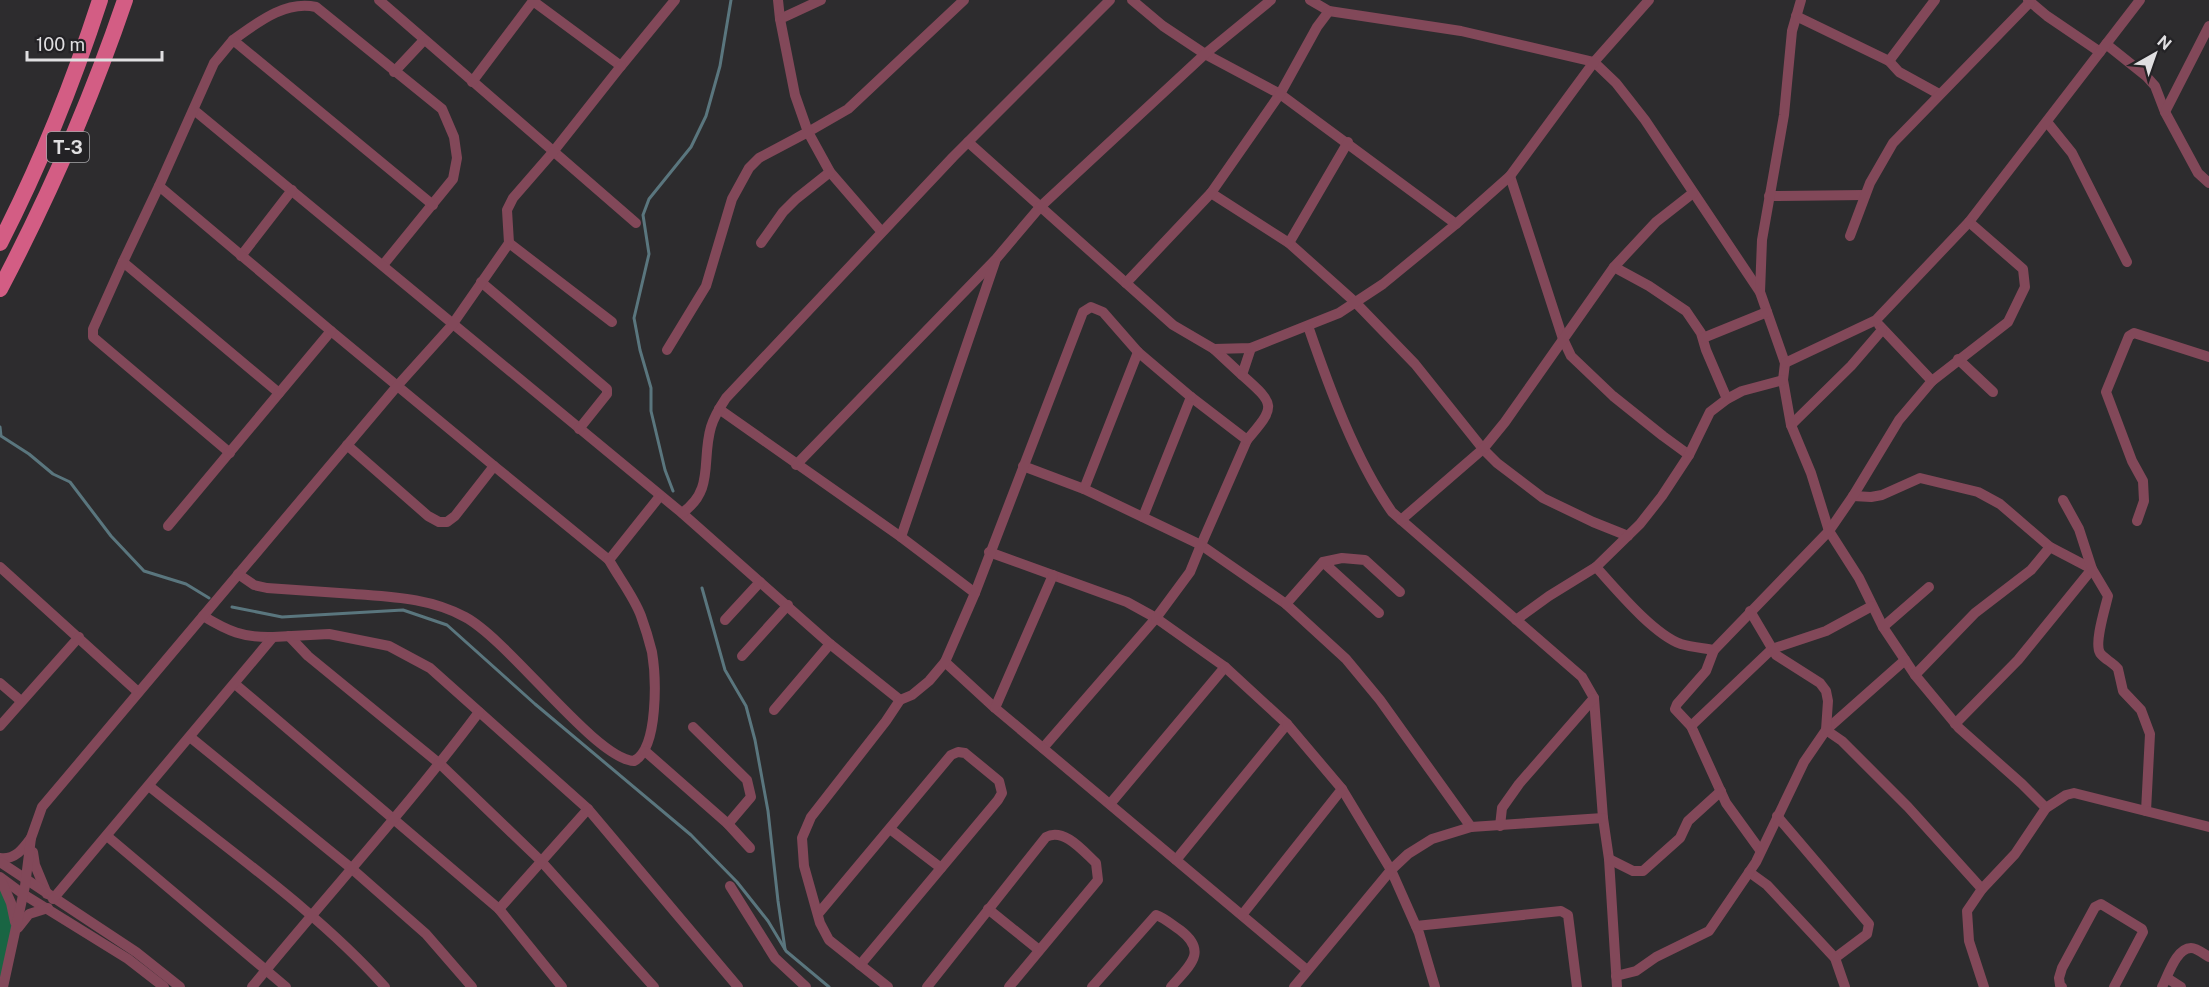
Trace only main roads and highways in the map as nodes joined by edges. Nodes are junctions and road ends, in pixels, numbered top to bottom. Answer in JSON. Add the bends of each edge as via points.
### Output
{"nodes":[{"id":1,"x":100,"y":0,"type":"edge"},
{"id":2,"x":125,"y":0,"type":"edge"},
{"id":3,"x":4,"y":224,"type":"edge"},
{"id":4,"x":0,"y":243,"type":"edge"},
{"id":5,"x":0,"y":289,"type":"edge"}],
"edges":[{"from":1,"to":3,"type":"main road","number":"T-3","via":[[79,62]]},
{"from":2,"to":5,"type":"main road","number":"T-3","via":[[102,69],[43,207]]},
{"from":3,"to":4,"type":"main road","number":"T-3"}]}
